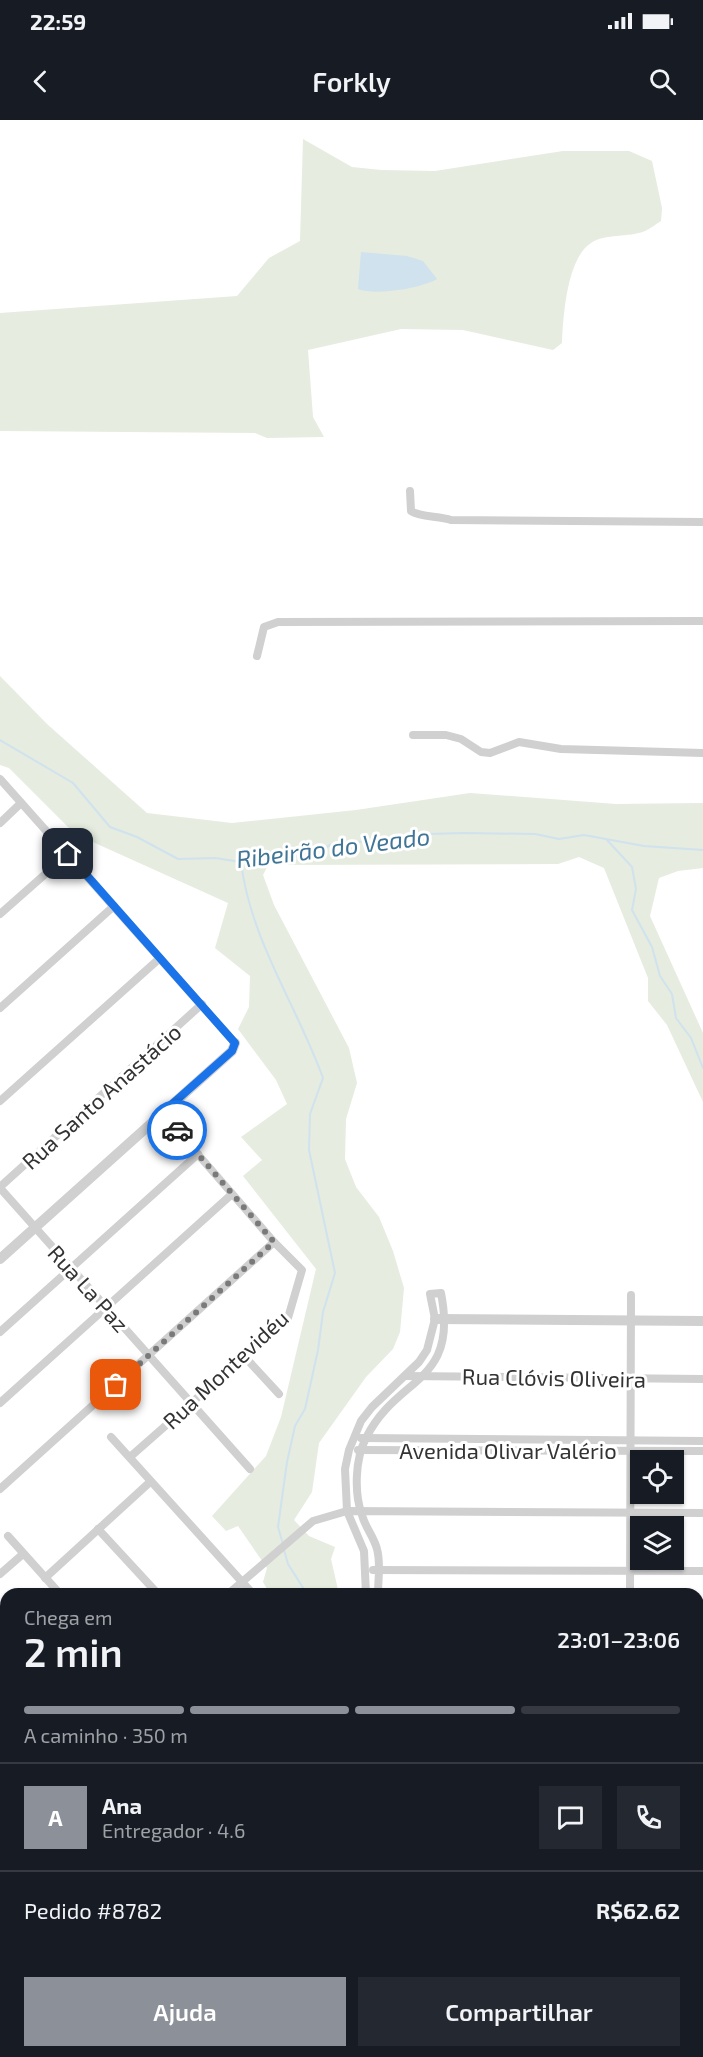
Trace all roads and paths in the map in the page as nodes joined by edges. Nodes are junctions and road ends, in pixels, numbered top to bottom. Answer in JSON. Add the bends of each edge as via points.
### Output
{"nodes":[{"id":1,"x":410,"y":491,"type":"dead end"},
{"id":2,"x":703,"y":522,"type":"edge"},
{"id":3,"x":703,"y":621,"type":"edge"},
{"id":4,"x":257,"y":656,"type":"dead end"},
{"id":5,"x":413,"y":735,"type":"dead end"},
{"id":6,"x":703,"y":753,"type":"edge"},
{"id":7,"x":0,"y":778,"type":"edge"},
{"id":8,"x":21,"y":803,"type":"junction"},
{"id":9,"x":0,"y":823,"type":"edge"},
{"id":10,"x":68,"y":854,"type":"junction"},
{"id":11,"x":114,"y":906,"type":"junction"},
{"id":12,"x":0,"y":915,"type":"edge"},
{"id":13,"x":160,"y":958,"type":"junction"},
{"id":14,"x":202,"y":1004,"type":"junction"},
{"id":15,"x":0,"y":1008,"type":"edge"},
{"id":16,"x":235,"y":1043,"type":"joint"},
{"id":17,"x":0,"y":1101,"type":"edge"},
{"id":18,"x":162,"y":1113,"type":"junction"},
{"id":19,"x":198,"y":1155,"type":"junction"},
{"id":20,"x":0,"y":1187,"type":"edge"},
{"id":21,"x":232,"y":1194,"type":"junction"},
{"id":22,"x":36,"y":1227,"type":"junction"},
{"id":23,"x":274,"y":1242,"type":"junction"},
{"id":24,"x":0,"y":1259,"type":"edge"},
{"id":25,"x":72,"y":1268,"type":"junction"},
{"id":26,"x":430,"y":1294,"type":"dead end"},
{"id":27,"x":631,"y":1295,"type":"dead end"},
{"id":28,"x":107,"y":1308,"type":"junction"},
{"id":29,"x":440,"y":1319,"type":"junction"},
{"id":30,"x":631,"y":1320,"type":"junction"},
{"id":31,"x":703,"y":1321,"type":"edge"},
{"id":32,"x":0,"y":1332,"type":"edge"},
{"id":33,"x":149,"y":1356,"type":"junction"},
{"id":34,"x":244,"y":1356,"type":"junction"},
{"id":35,"x":405,"y":1376,"type":"junction"},
{"id":36,"x":425,"y":1376,"type":"junction"},
{"id":37,"x":630,"y":1378,"type":"junction"},
{"id":38,"x":703,"y":1379,"type":"edge"},
{"id":39,"x":279,"y":1394,"type":"dead end"},
{"id":40,"x":191,"y":1402,"type":"junction"},
{"id":41,"x":0,"y":1403,"type":"edge"},
{"id":42,"x":111,"y":1437,"type":"dead end"},
{"id":43,"x":353,"y":1438,"type":"junction"},
{"id":44,"x":366,"y":1438,"type":"junction"},
{"id":45,"x":703,"y":1440,"type":"edge"},
{"id":46,"x":632,"y":1441,"type":"junction"},
{"id":47,"x":349,"y":1450,"type":"junction"},
{"id":48,"x":361,"y":1450,"type":"junction"},
{"id":49,"x":631,"y":1450,"type":"edge"},
{"id":50,"x":630,"y":1451,"type":"edge"},
{"id":51,"x":684,"y":1451,"type":"edge"},
{"id":52,"x":703,"y":1451,"type":"edge"},
{"id":53,"x":130,"y":1457,"type":"junction"},
{"id":54,"x":250,"y":1469,"type":"dead end"},
{"id":55,"x":150,"y":1482,"type":"junction"},
{"id":56,"x":0,"y":1489,"type":"edge"},
{"id":57,"x":630,"y":1504,"type":"edge"},
{"id":58,"x":347,"y":1511,"type":"junction"},
{"id":59,"x":360,"y":1512,"type":"junction"},
{"id":60,"x":630,"y":1513,"type":"junction"},
{"id":61,"x":703,"y":1513,"type":"edge"},
{"id":62,"x":98,"y":1529,"type":"junction"},
{"id":63,"x":8,"y":1536,"type":"dead end"},
{"id":64,"x":23,"y":1554,"type":"junction"},
{"id":65,"x":366,"y":1570,"type":"junction"},
{"id":66,"x":378,"y":1570,"type":"junction"},
{"id":67,"x":630,"y":1571,"type":"junction"},
{"id":68,"x":703,"y":1571,"type":"edge"},
{"id":69,"x":0,"y":1574,"type":"edge"},
{"id":70,"x":45,"y":1578,"type":"junction"},
{"id":71,"x":242,"y":1582,"type":"junction"},
{"id":72,"x":54,"y":1588,"type":"edge"},
{"id":73,"x":152,"y":1588,"type":"edge"},
{"id":74,"x":235,"y":1588,"type":"edge"},
{"id":75,"x":248,"y":1588,"type":"edge"},
{"id":76,"x":366,"y":1588,"type":"edge"},
{"id":77,"x":378,"y":1588,"type":"edge"},
{"id":78,"x":630,"y":1588,"type":"edge"}],
"edges":[{"from":1,"to":2,"type":"street","via":[[411,511],[451,520]]},
{"from":3,"to":4,"type":"street","via":[[278,622],[264,627]]},
{"from":5,"to":6,"type":"street","via":[[446,735],[490,753],[519,742],[561,748]]},
{"from":7,"to":8,"type":"street"},
{"from":8,"to":9,"type":"street"},
{"from":8,"to":10,"type":"street"},
{"from":10,"to":11,"type":"street"},
{"from":10,"to":12,"type":"street"},
{"from":11,"to":13,"type":"street"},
{"from":11,"to":15,"type":"street"},
{"from":13,"to":14,"type":"street"},
{"from":13,"to":17,"type":"street"},
{"from":14,"to":16,"type":"street"},
{"from":14,"to":20,"type":"street","name":"Rua Santo Anastácio"},
{"from":16,"to":18,"type":"street","via":[[232,1051]]},
{"from":18,"to":19,"type":"street"},
{"from":18,"to":22,"type":"street"},
{"from":19,"to":21,"type":"street"},
{"from":19,"to":25,"type":"street"},
{"from":20,"to":22,"type":"street","name":"Rua La Paz"},
{"from":21,"to":23,"type":"street"},
{"from":21,"to":28,"type":"street"},
{"from":22,"to":24,"type":"street"},
{"from":22,"to":25,"type":"street","name":"Rua La Paz"},
{"from":23,"to":33,"type":"street"},
{"from":23,"to":34,"type":"street","name":"Rua Montevidéu","via":[[302,1270],[288,1318]]},
{"from":25,"to":28,"type":"street","name":"Rua La Paz"},
{"from":25,"to":32,"type":"street"},
{"from":26,"to":29,"type":"street","via":[[441,1293]]},
{"from":27,"to":30,"type":"street"},
{"from":28,"to":33,"type":"street","name":"Rua La Paz"},
{"from":28,"to":41,"type":"street"},
{"from":29,"to":30,"type":"street"},
{"from":29,"to":35,"type":"street","via":[[427,1350]]},
{"from":29,"to":36,"type":"street","via":[[436,1360]]},
{"from":30,"to":31,"type":"street"},
{"from":30,"to":37,"type":"street"},
{"from":33,"to":40,"type":"street","name":"Rua La Paz"},
{"from":33,"to":56,"type":"street"},
{"from":34,"to":39,"type":"street"},
{"from":34,"to":40,"type":"street","name":"Rua Montevidéu"},
{"from":35,"to":36,"type":"street","name":"Rua Clóvis Oliveira"},
{"from":35,"to":43,"type":"street","via":[[372,1407]]},
{"from":36,"to":37,"type":"street","name":"Rua Clóvis Oliveira"},
{"from":36,"to":44,"type":"street","via":[[384,1413]]},
{"from":37,"to":38,"type":"street","name":"Rua Clóvis Oliveira"},
{"from":37,"to":46,"type":"street"},
{"from":40,"to":53,"type":"street","name":"Rua Montevidéu"},
{"from":40,"to":54,"type":"street","name":"Rua La Paz"},
{"from":42,"to":53,"type":"street"},
{"from":43,"to":44,"type":"street"},
{"from":43,"to":47,"type":"street"},
{"from":44,"to":46,"type":"street"},
{"from":44,"to":48,"type":"street"},
{"from":45,"to":46,"type":"street"},
{"from":46,"to":49,"type":"street"},
{"from":47,"to":48,"type":"street","name":"Avenida Olivar Valério"},
{"from":47,"to":58,"type":"street","via":[[345,1478]]},
{"from":48,"to":50,"type":"street","name":"Avenida Olivar Valério"},
{"from":48,"to":59,"type":"street"},
{"from":51,"to":52,"type":"street","name":"Avenida Olivar Valério"},
{"from":53,"to":55,"type":"street"},
{"from":55,"to":62,"type":"street"},
{"from":55,"to":71,"type":"street"},
{"from":57,"to":60,"type":"street"},
{"from":58,"to":59,"type":"street"},
{"from":58,"to":65,"type":"street","via":[[364,1551]]},
{"from":58,"to":71,"type":"street","via":[[313,1521]]},
{"from":59,"to":60,"type":"street"},
{"from":59,"to":66,"type":"street","via":[[377,1548]]},
{"from":60,"to":61,"type":"street"},
{"from":60,"to":67,"type":"street"},
{"from":62,"to":70,"type":"street"},
{"from":62,"to":73,"type":"street"},
{"from":63,"to":64,"type":"street"},
{"from":64,"to":69,"type":"street"},
{"from":64,"to":70,"type":"street"},
{"from":65,"to":66,"type":"street"},
{"from":65,"to":76,"type":"street"},
{"from":66,"to":67,"type":"street"},
{"from":66,"to":77,"type":"street"},
{"from":67,"to":68,"type":"street"},
{"from":67,"to":78,"type":"street"},
{"from":70,"to":72,"type":"street"},
{"from":71,"to":74,"type":"street"},
{"from":71,"to":75,"type":"street"}]}
